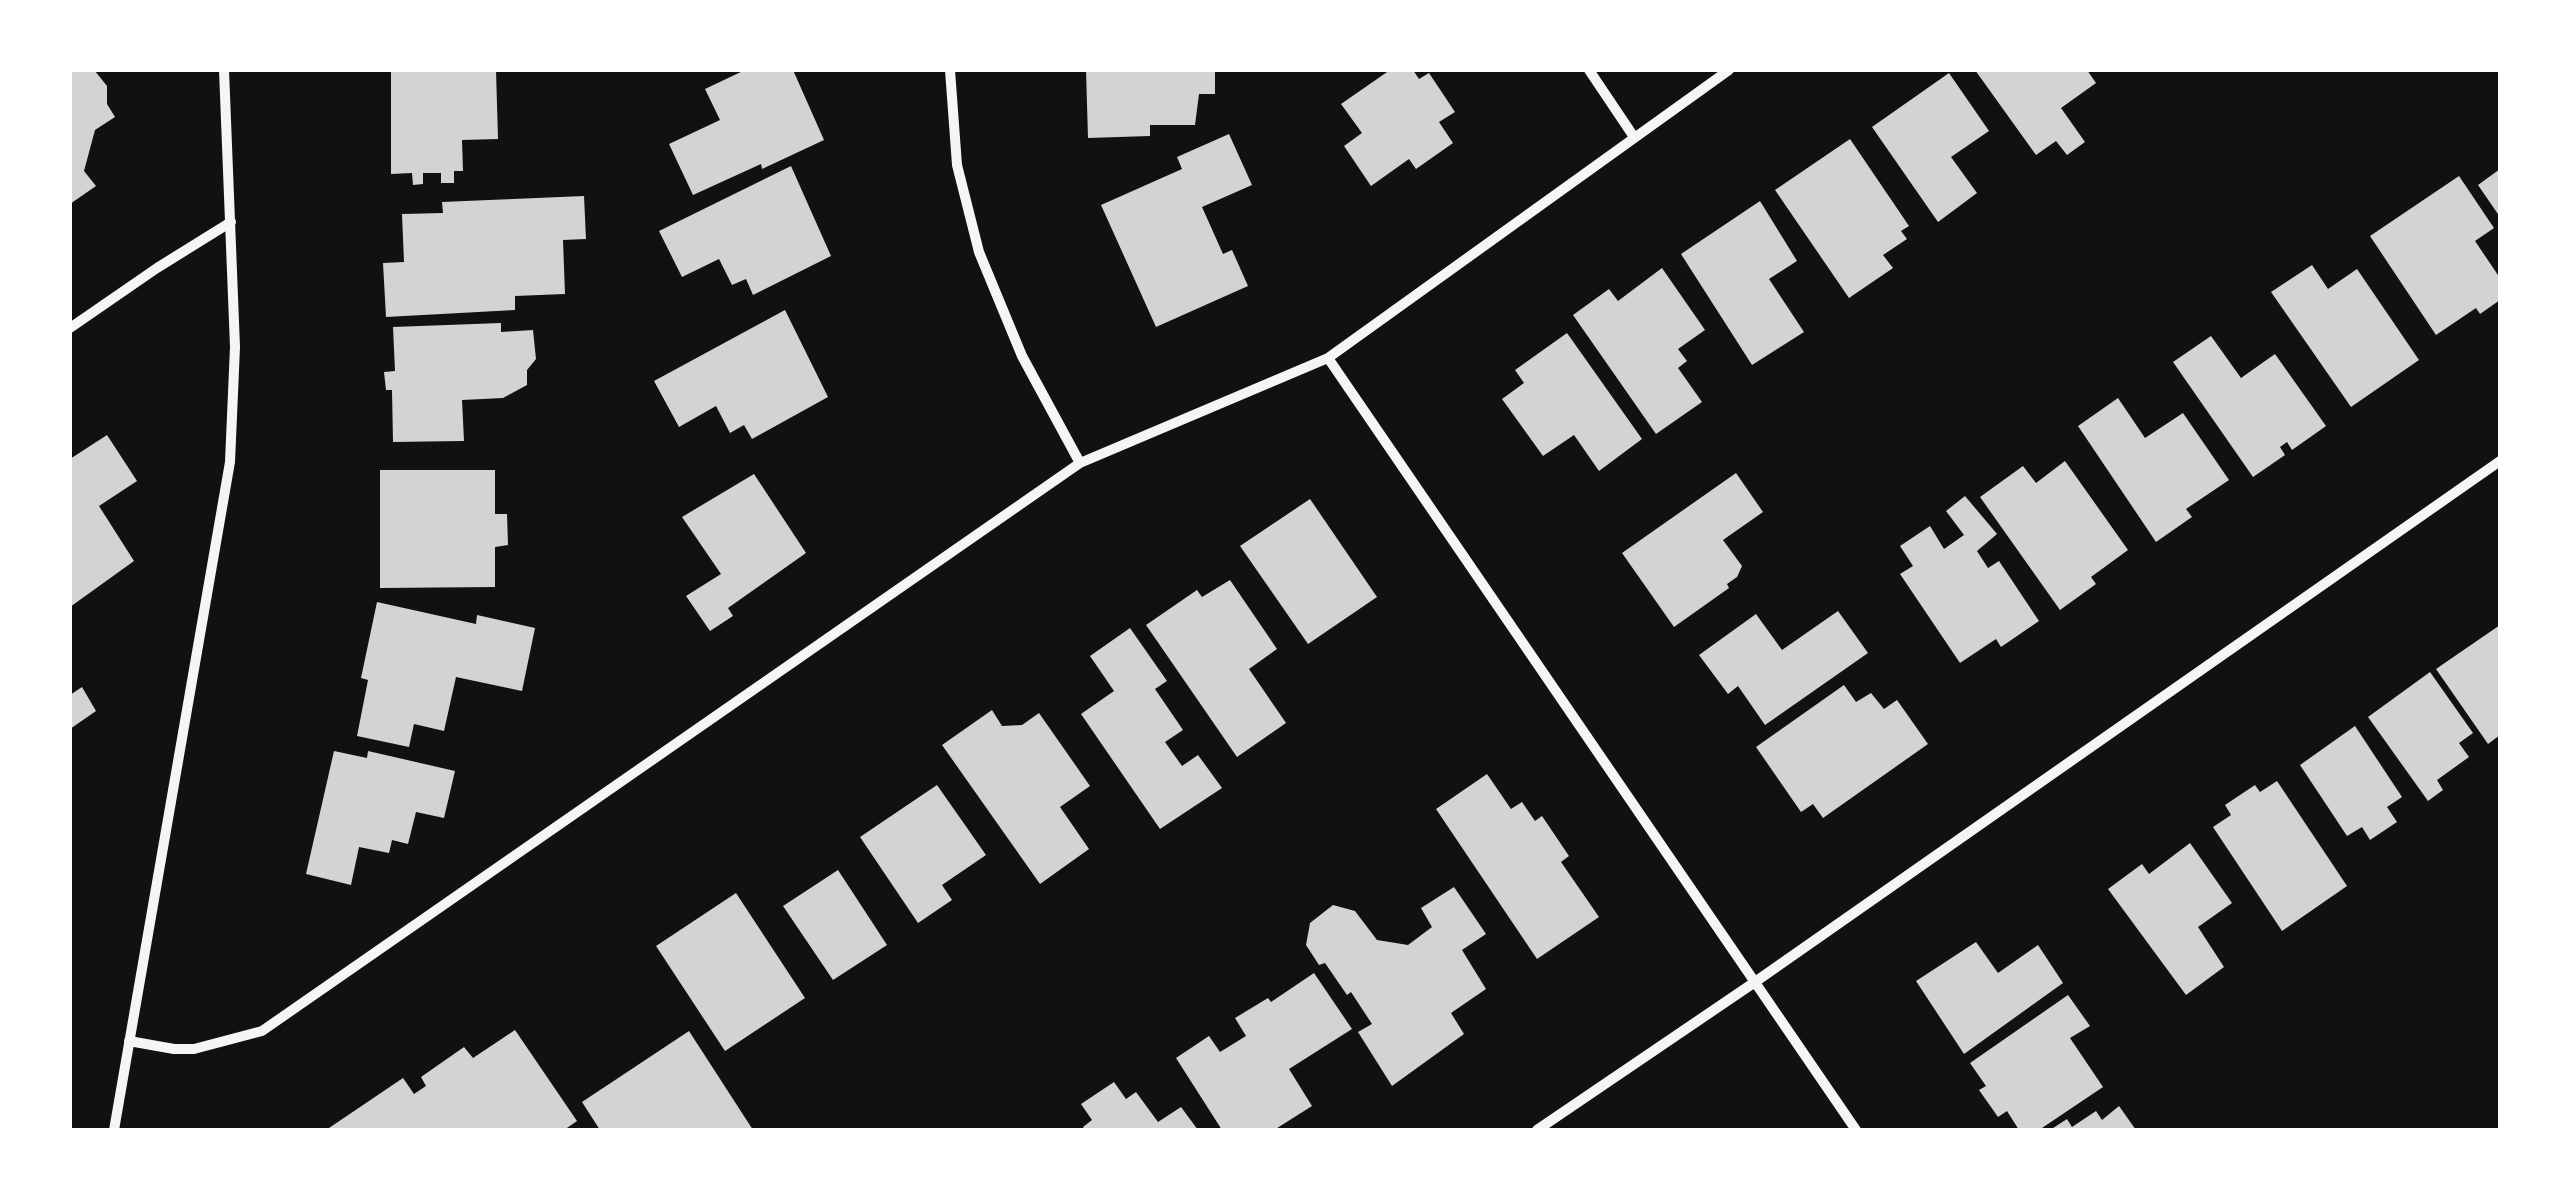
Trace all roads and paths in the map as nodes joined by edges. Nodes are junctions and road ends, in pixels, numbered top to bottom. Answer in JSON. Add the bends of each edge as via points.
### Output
{"nodes":[{"id":1,"x":224,"y":70,"type":"edge"},
{"id":2,"x":950,"y":70,"type":"edge"},
{"id":3,"x":1590,"y":70,"type":"edge"},
{"id":4,"x":1729,"y":70,"type":"edge"},
{"id":5,"x":1634,"y":137,"type":"junction"},
{"id":6,"x":231,"y":222,"type":"junction"},
{"id":7,"x":70,"y":328,"type":"edge"},
{"id":8,"x":1328,"y":358,"type":"junction"},
{"id":9,"x":2500,"y":461,"type":"edge"},
{"id":10,"x":1080,"y":463,"type":"junction"},
{"id":11,"x":1755,"y":982,"type":"junction"},
{"id":12,"x":128,"y":1041,"type":"junction"},
{"id":13,"x":114,"y":1130,"type":"edge"},
{"id":14,"x":1537,"y":1130,"type":"edge"},
{"id":15,"x":1856,"y":1130,"type":"edge"}],
"edges":[{"from":1,"to":6,"type":"street"},
{"from":2,"to":10,"type":"street","via":[[957,165],[979,252],[1022,356]]},
{"from":3,"to":5,"type":"street"},
{"from":4,"to":5,"type":"street"},
{"from":5,"to":8,"type":"street"},
{"from":6,"to":7,"type":"street"},
{"from":6,"to":12,"type":"street","via":[[230,462]]},
{"from":8,"to":10,"type":"street"},
{"from":8,"to":11,"type":"street"},
{"from":9,"to":11,"type":"street"},
{"from":10,"to":12,"type":"street","via":[[262,1031],[194,1049]]},
{"from":11,"to":14,"type":"street"},
{"from":11,"to":15,"type":"street"},
{"from":12,"to":13,"type":"street"}]}
